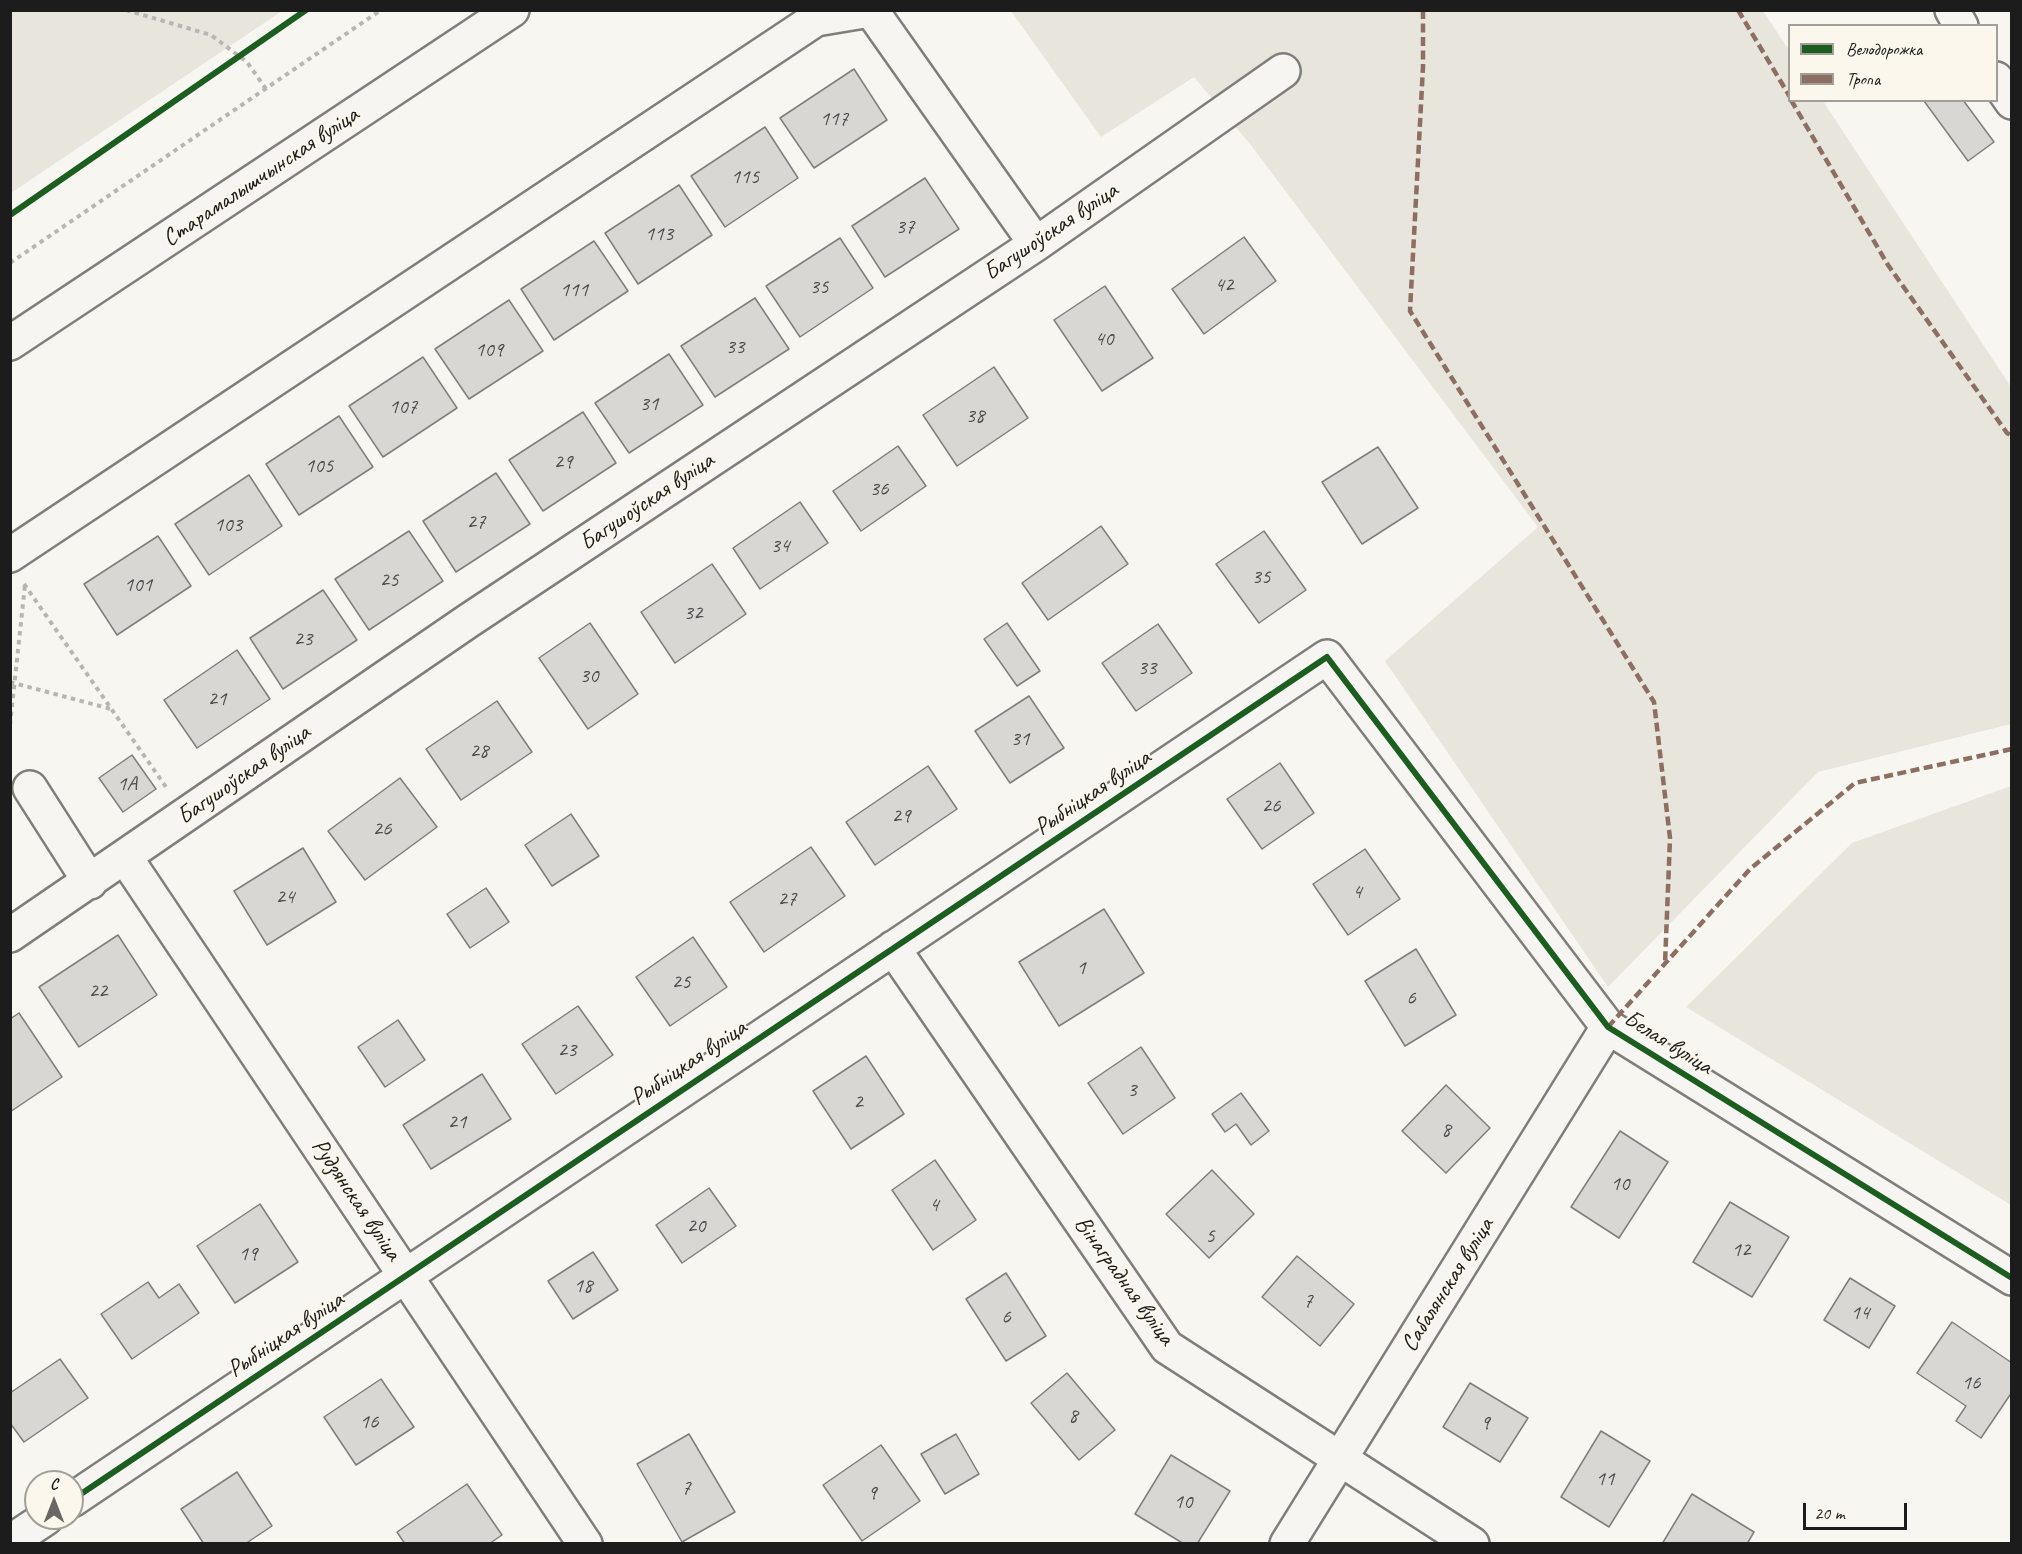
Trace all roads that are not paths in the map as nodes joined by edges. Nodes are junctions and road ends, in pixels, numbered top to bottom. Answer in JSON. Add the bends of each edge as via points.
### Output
{"nodes":[{"id":1,"x":512,"y":10,"type":"edge"},
{"id":2,"x":871,"y":10,"type":"edge"},
{"id":3,"x":1952,"y":10,"type":"edge"},
{"id":4,"x":1960,"y":24,"type":"edge"},
{"id":5,"x":1283,"y":71,"type":"dead end"},
{"id":6,"x":1998,"y":82,"type":"edge"},
{"id":7,"x":2012,"y":102,"type":"edge"},
{"id":8,"x":1036,"y":244,"type":"junction"},
{"id":9,"x":10,"y":343,"type":"edge"},
{"id":10,"x":15,"y":567,"type":"edge"},
{"id":11,"x":1327,"y":657,"type":"joint"},
{"id":12,"x":30,"y":788,"type":"dead end"},
{"id":13,"x":125,"y":857,"type":"junction"},
{"id":14,"x":90,"y":882,"type":"junction"},
{"id":15,"x":10,"y":935,"type":"edge"},
{"id":16,"x":893,"y":948,"type":"junction"},
{"id":17,"x":1608,"y":1027,"type":"junction"},
{"id":18,"x":406,"y":1275,"type":"junction"},
{"id":19,"x":2012,"y":1278,"type":"edge"},
{"id":20,"x":1341,"y":1457,"type":"junction"},
{"id":21,"x":84,"y":1492,"type":"edge"},
{"id":22,"x":28,"y":1530,"type":"edge"},
{"id":23,"x":10,"y":1542,"type":"edge"},
{"id":24,"x":585,"y":1544,"type":"edge"},
{"id":25,"x":1287,"y":1544,"type":"edge"},
{"id":26,"x":1472,"y":1544,"type":"edge"}],
"edges":[{"from":1,"to":9,"type":"street","name":"Старамалышчынская вуліца"},
{"from":2,"to":8,"type":"street"},
{"from":2,"to":10,"type":"street","via":[[816,19]]},
{"from":3,"to":4,"type":"street"},
{"from":5,"to":8,"type":"street","name":"Багушоўская вуліца"},
{"from":6,"to":7,"type":"street"},
{"from":8,"to":13,"type":"street","name":"Багушоўская вуліца","via":[[468,621]]},
{"from":11,"to":16,"type":"street","name":"Рыбніцкая вуліца"},
{"from":11,"to":17,"type":"street","name":"Белая вуліца"},
{"from":12,"to":14,"type":"street"},
{"from":13,"to":14,"type":"street","name":"Багушоўская вуліца"},
{"from":13,"to":18,"type":"street","name":"Рудзянская вуліца"},
{"from":14,"to":15,"type":"street","name":"Багушоўская вуліца"},
{"from":16,"to":18,"type":"street","name":"Рыбніцкая вуліца"},
{"from":16,"to":20,"type":"street","name":"Вінаградная вуліца","via":[[1167,1347]]},
{"from":17,"to":19,"type":"street","name":"Белая вуліца"},
{"from":17,"to":20,"type":"street","name":"Сабалянская вуліца"},
{"from":18,"to":21,"type":"street","name":"Рыбніцкая вуліца"},
{"from":18,"to":24,"type":"street","name":"Рудзянская вуліца"},
{"from":20,"to":25,"type":"street","name":"Сабалянская вуліца"},
{"from":20,"to":26,"type":"street","name":"Вінаградная вуліца"},
{"from":22,"to":23,"type":"street"}]}
